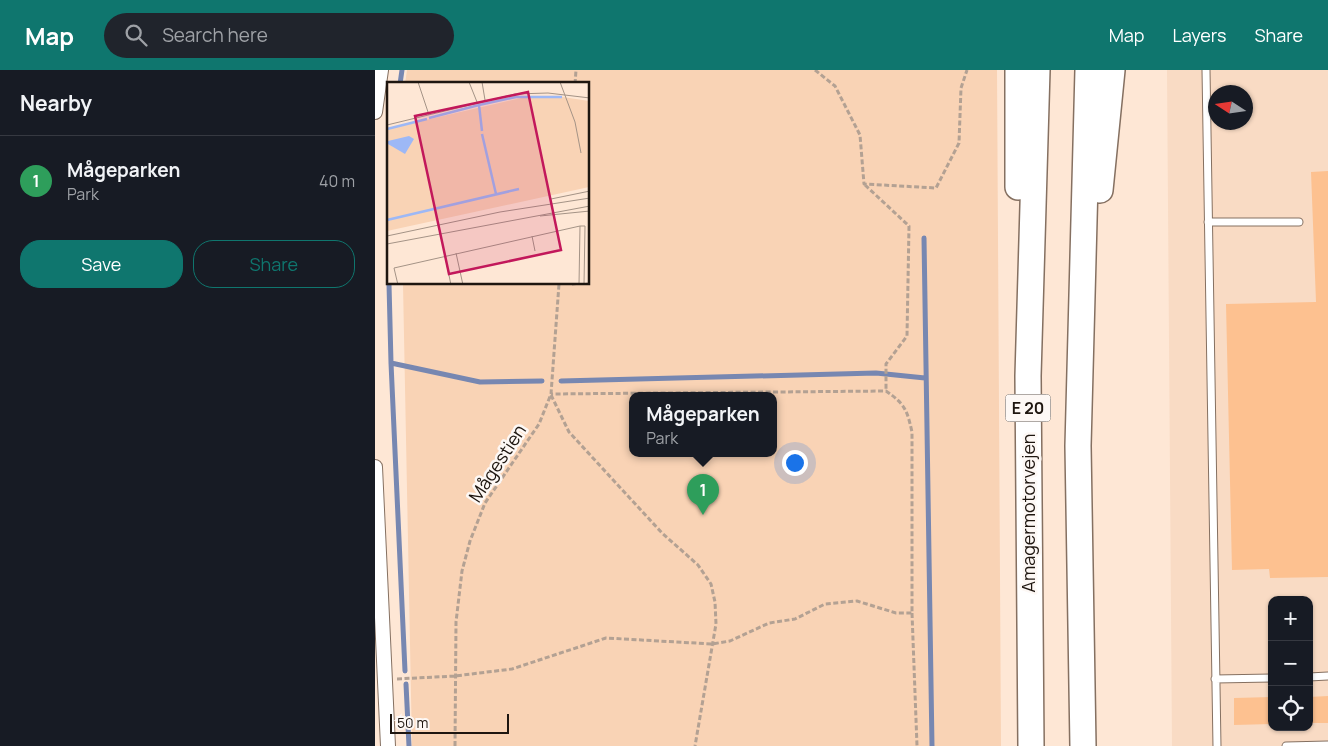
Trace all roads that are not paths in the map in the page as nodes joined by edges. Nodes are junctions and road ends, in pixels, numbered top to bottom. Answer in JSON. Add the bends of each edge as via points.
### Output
{"nodes":[{"id":1,"x":381,"y":70,"type":"edge"},
{"id":2,"x":1018,"y":70,"type":"edge"},
{"id":3,"x":1037,"y":70,"type":"edge"},
{"id":4,"x":1088,"y":70,"type":"edge"},
{"id":5,"x":1112,"y":70,"type":"edge"},
{"id":6,"x":1206,"y":70,"type":"edge"},
{"id":7,"x":375,"y":112,"type":"edge"},
{"id":8,"x":1208,"y":222,"type":"junction"},
{"id":9,"x":1299,"y":222,"type":"dead end"},
{"id":10,"x":1028,"y":376,"type":"junction"},
{"id":11,"x":1078,"y":446,"type":"junction"},
{"id":12,"x":375,"y":467,"type":"edge"},
{"id":13,"x":380,"y":665,"type":"edge"},
{"id":14,"x":1328,"y":676,"type":"edge"},
{"id":15,"x":1313,"y":677,"type":"edge"},
{"id":16,"x":1268,"y":678,"type":"edge"},
{"id":17,"x":1215,"y":679,"type":"junction"},
{"id":18,"x":1328,"y":745,"type":"edge"},
{"id":19,"x":388,"y":746,"type":"edge"},
{"id":20,"x":1031,"y":746,"type":"edge"},
{"id":21,"x":1083,"y":746,"type":"edge"},
{"id":22,"x":1217,"y":746,"type":"edge"},
{"id":23,"x":1286,"y":746,"type":"edge"}],
"edges":[{"from":1,"to":7,"type":"street"},
{"from":2,"to":10,"type":"highway","via":[[1017,167]]},
{"from":3,"to":10,"type":"highway","name":"Amagermotorvejen","number":"E 20"},
{"from":4,"to":11,"type":"highway"},
{"from":5,"to":11,"type":"highway"},
{"from":6,"to":8,"type":"lane"},
{"from":8,"to":9,"type":"lane"},
{"from":8,"to":17,"type":"lane"},
{"from":10,"to":20,"type":"highway","name":"Amagermotorvejen","number":"E 20"},
{"from":11,"to":21,"type":"highway"},
{"from":12,"to":13,"type":"street"},
{"from":13,"to":19,"type":"street","via":[[385,680]]},
{"from":14,"to":15,"type":"lane"},
{"from":16,"to":17,"type":"lane"},
{"from":17,"to":22,"type":"lane"},
{"from":18,"to":23,"type":"lane"}]}
